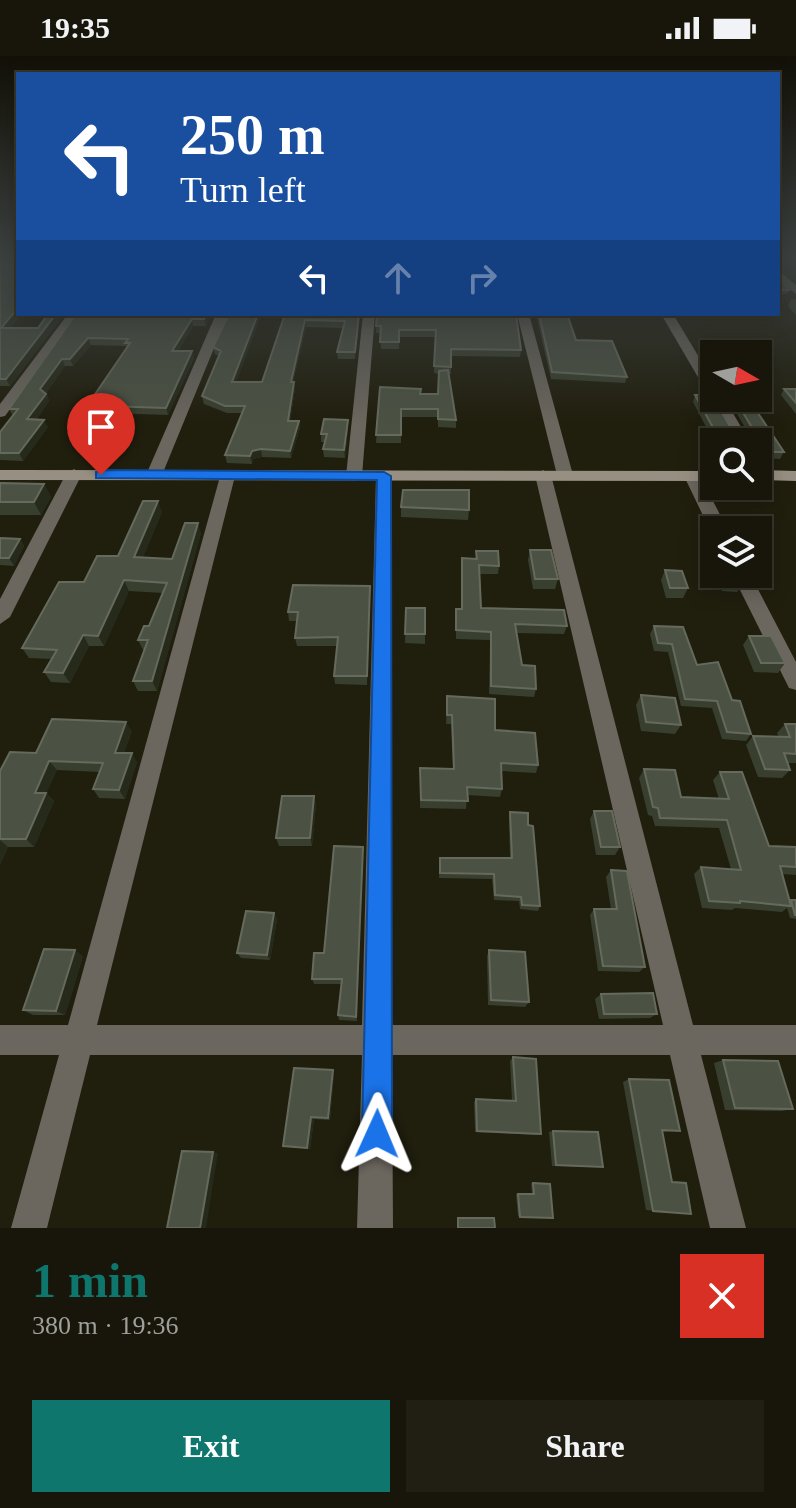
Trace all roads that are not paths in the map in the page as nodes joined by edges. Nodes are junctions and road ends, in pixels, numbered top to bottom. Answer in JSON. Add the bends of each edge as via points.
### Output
{"nodes":[{"id":1,"x":73,"y":316,"type":"edge"},
{"id":2,"x":221,"y":316,"type":"edge"},
{"id":3,"x":369,"y":316,"type":"edge"},
{"id":4,"x":523,"y":316,"type":"edge"},
{"id":5,"x":668,"y":316,"type":"edge"},
{"id":6,"x":700,"y":369,"type":"edge"},
{"id":7,"x":0,"y":413,"type":"edge"},
{"id":8,"x":772,"y":473,"type":"edge"},
{"id":9,"x":74,"y":474,"type":"junction"},
{"id":10,"x":0,"y":475,"type":"edge"},
{"id":11,"x":154,"y":475,"type":"junction"},
{"id":12,"x":554,"y":475,"type":"junction"},
{"id":13,"x":227,"y":476,"type":"junction"},
{"id":14,"x":354,"y":476,"type":"junction"},
{"id":15,"x":384,"y":476,"type":"junction"},
{"id":16,"x":692,"y":476,"type":"junction"},
{"id":17,"x":700,"y":476,"type":"edge"},
{"id":18,"x":796,"y":476,"type":"edge"},
{"id":19,"x":712,"y":516,"type":"edge"},
{"id":20,"x":748,"y":588,"type":"edge"},
{"id":21,"x":0,"y":617,"type":"edge"},
{"id":22,"x":796,"y":682,"type":"edge"},
{"id":23,"x":0,"y":1040,"type":"edge"},
{"id":24,"x":80,"y":1040,"type":"junction"},
{"id":25,"x":378,"y":1040,"type":"junction"},
{"id":26,"x":682,"y":1040,"type":"junction"},
{"id":27,"x":796,"y":1040,"type":"edge"},
{"id":28,"x":29,"y":1228,"type":"edge"},
{"id":29,"x":375,"y":1228,"type":"edge"},
{"id":30,"x":728,"y":1228,"type":"edge"}],
"edges":[{"from":1,"to":7,"type":"street"},
{"from":2,"to":11,"type":"street"},
{"from":3,"to":14,"type":"street"},
{"from":4,"to":12,"type":"street"},
{"from":5,"to":6,"type":"street"},
{"from":8,"to":18,"type":"main road"},
{"from":9,"to":10,"type":"main road"},
{"from":9,"to":11,"type":"main road"},
{"from":9,"to":21,"type":"street"},
{"from":11,"to":13,"type":"main road"},
{"from":12,"to":15,"type":"main road"},
{"from":12,"to":16,"type":"main road"},
{"from":12,"to":26,"type":"street"},
{"from":13,"to":14,"type":"main road"},
{"from":13,"to":24,"type":"street"},
{"from":14,"to":15,"type":"main road"},
{"from":15,"to":25,"type":"street"},
{"from":16,"to":17,"type":"main road"},
{"from":16,"to":19,"type":"street"},
{"from":20,"to":22,"type":"street"},
{"from":23,"to":24,"type":"street"},
{"from":24,"to":25,"type":"street"},
{"from":24,"to":28,"type":"street"},
{"from":25,"to":26,"type":"street"},
{"from":25,"to":29,"type":"street"},
{"from":26,"to":27,"type":"street"},
{"from":26,"to":30,"type":"street"}]}
